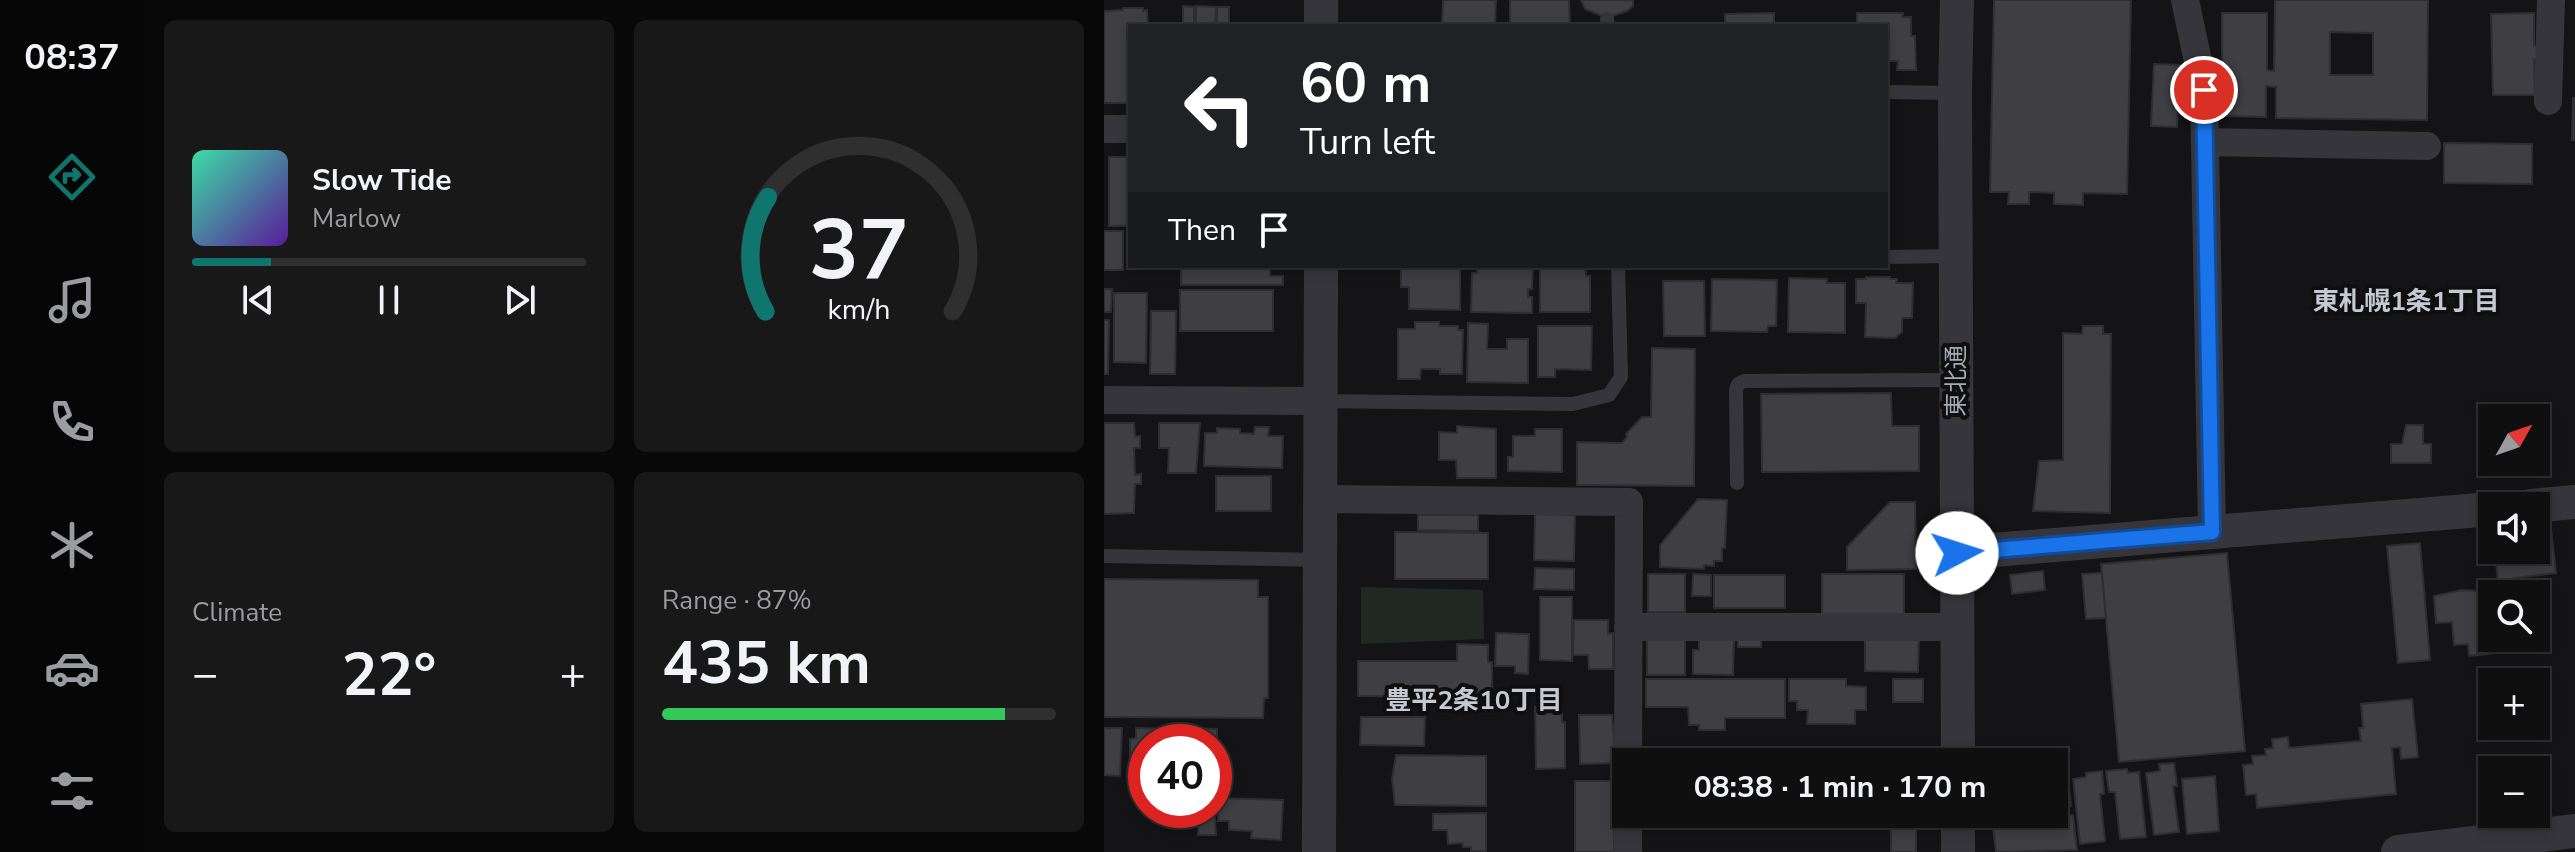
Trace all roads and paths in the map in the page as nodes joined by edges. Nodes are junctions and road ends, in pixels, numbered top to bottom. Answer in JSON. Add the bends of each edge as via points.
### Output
{"nodes":[{"id":1,"x":1321,"y":0,"type":"edge"},
{"id":2,"x":1957,"y":0,"type":"edge"},
{"id":3,"x":2185,"y":0,"type":"edge"},
{"id":4,"x":2551,"y":0,"type":"edge"},
{"id":5,"x":1321,"y":24,"type":"edge"},
{"id":6,"x":1888,"y":92,"type":"edge"},
{"id":7,"x":1955,"y":93,"type":"junction"},
{"id":8,"x":2548,"y":101,"type":"dead end"},
{"id":9,"x":1104,"y":129,"type":"edge"},
{"id":10,"x":1128,"y":129,"type":"edge"},
{"id":11,"x":2206,"y":142,"type":"junction"},
{"id":12,"x":2427,"y":146,"type":"dead end"},
{"id":13,"x":1956,"y":256,"type":"junction"},
{"id":14,"x":1888,"y":257,"type":"edge"},
{"id":15,"x":1321,"y":268,"type":"edge"},
{"id":16,"x":1618,"y":268,"type":"edge"},
{"id":17,"x":1956,"y":380,"type":"junction"},
{"id":18,"x":1104,"y":400,"type":"edge"},
{"id":19,"x":1319,"y":401,"type":"junction"},
{"id":20,"x":1737,"y":483,"type":"dead end"},
{"id":21,"x":1320,"y":499,"type":"junction"},
{"id":22,"x":2575,"y":502,"type":"edge"},
{"id":23,"x":2550,"y":504,"type":"edge"},
{"id":24,"x":2478,"y":510,"type":"edge"},
{"id":25,"x":2212,"y":532,"type":"junction"},
{"id":26,"x":1957,"y":553,"type":"junction"},
{"id":27,"x":1104,"y":556,"type":"edge"},
{"id":28,"x":1320,"y":560,"type":"junction"},
{"id":29,"x":1628,"y":627,"type":"junction"},
{"id":30,"x":1957,"y":627,"type":"junction"},
{"id":31,"x":1628,"y":748,"type":"edge"},
{"id":32,"x":1958,"y":748,"type":"edge"},
{"id":33,"x":1628,"y":828,"type":"edge"},
{"id":34,"x":1958,"y":828,"type":"edge"},
{"id":35,"x":2575,"y":831,"type":"edge"},
{"id":36,"x":2487,"y":845,"type":"edge"},
{"id":37,"x":2404,"y":851,"type":"edge"},
{"id":38,"x":1319,"y":852,"type":"edge"},
{"id":39,"x":1628,"y":852,"type":"edge"},
{"id":40,"x":1958,"y":852,"type":"edge"}],
"edges":[{"from":1,"to":5,"type":"street"},
{"from":2,"to":7,"type":"street","name":"東北通"},
{"from":3,"to":11,"type":"street","via":[[2204,90]]},
{"from":4,"to":8,"type":"street"},
{"from":6,"to":7,"type":"lane"},
{"from":7,"to":13,"type":"street","name":"東北通"},
{"from":9,"to":10,"type":"street"},
{"from":11,"to":12,"type":"street"},
{"from":11,"to":25,"type":"street"},
{"from":13,"to":14,"type":"lane"},
{"from":13,"to":17,"type":"street","name":"東北通"},
{"from":15,"to":19,"type":"street"},
{"from":16,"to":19,"type":"lane","via":[[1621,377],[1609,395],[1573,404]]},
{"from":17,"to":20,"type":"lane","via":[[1744,381],[1736,390]]},
{"from":17,"to":26,"type":"street","name":"東北通"},
{"from":18,"to":19,"type":"street"},
{"from":19,"to":21,"type":"street"},
{"from":21,"to":28,"type":"street"},
{"from":21,"to":29,"type":"street","via":[[1629,502]]},
{"from":22,"to":23,"type":"street"},
{"from":24,"to":25,"type":"street"},
{"from":25,"to":26,"type":"street"},
{"from":26,"to":30,"type":"street","name":"東北通"},
{"from":27,"to":28,"type":"lane"},
{"from":28,"to":38,"type":"street"},
{"from":29,"to":30,"type":"street"},
{"from":29,"to":31,"type":"street"},
{"from":30,"to":32,"type":"street","name":"東北通"},
{"from":33,"to":39,"type":"street"},
{"from":34,"to":40,"type":"street"},
{"from":35,"to":36,"type":"street"},
{"from":36,"to":37,"type":"street"}]}
